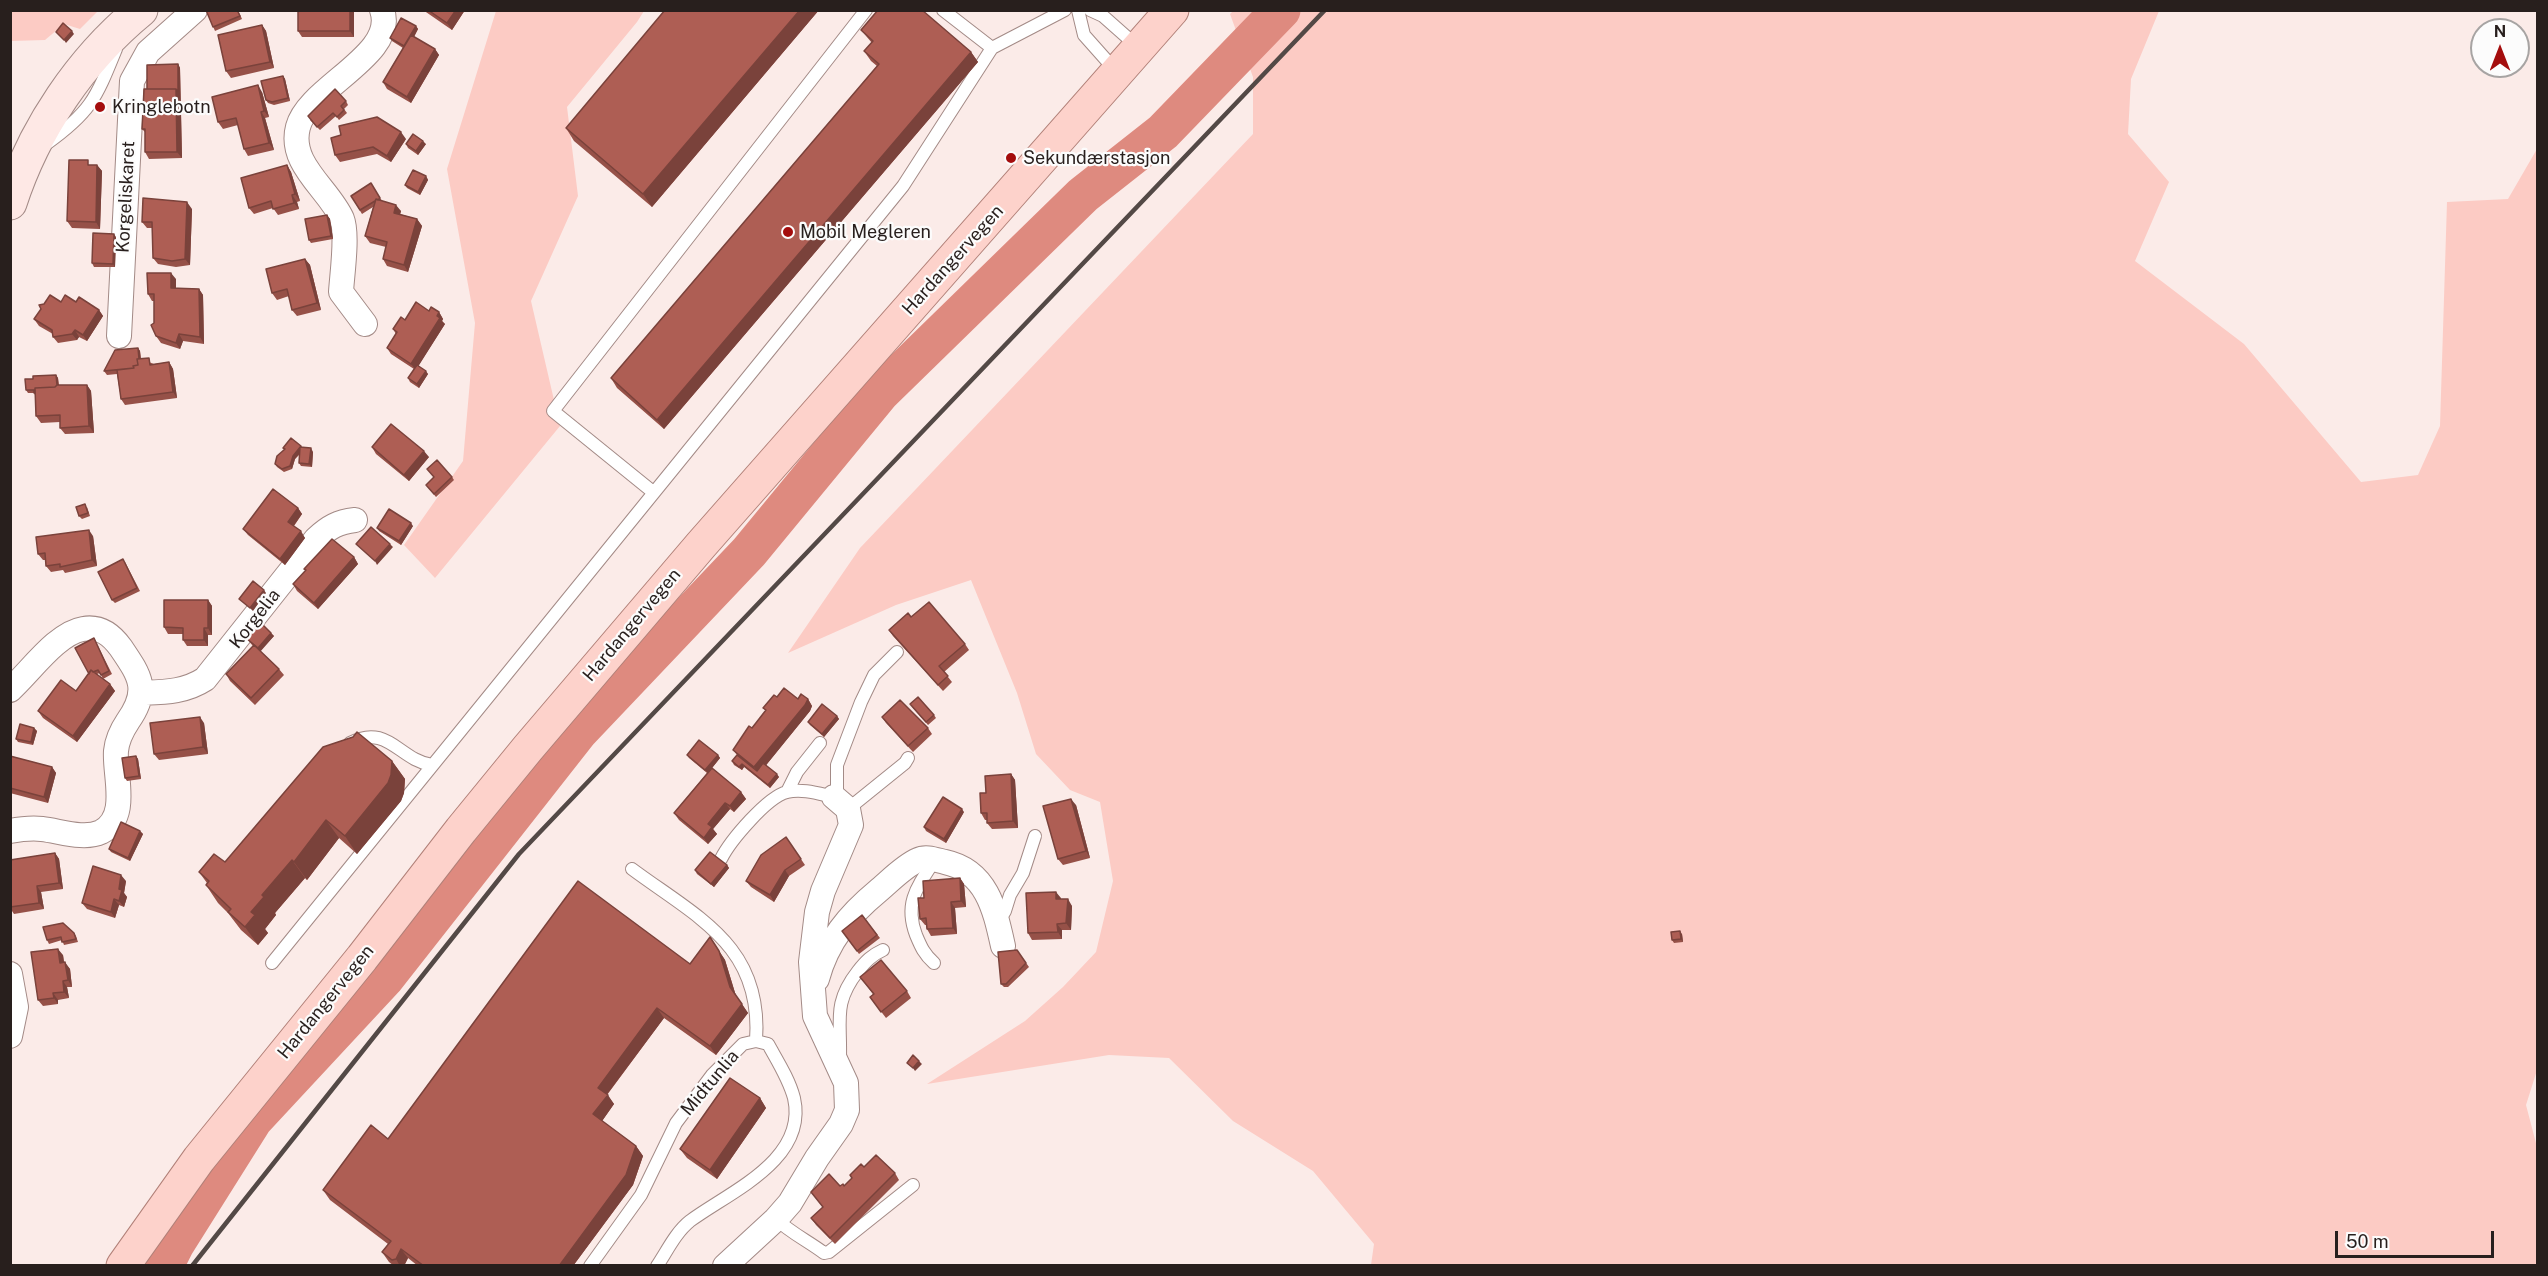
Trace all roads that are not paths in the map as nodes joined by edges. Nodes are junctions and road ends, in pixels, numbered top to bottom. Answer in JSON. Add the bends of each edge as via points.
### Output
{"nodes":[{"id":1,"x":195,"y":10,"type":"edge"},
{"id":2,"x":382,"y":10,"type":"edge"},
{"id":3,"x":866,"y":10,"type":"edge"},
{"id":4,"x":943,"y":10,"type":"edge"},
{"id":5,"x":1065,"y":10,"type":"edge"},
{"id":6,"x":1078,"y":10,"type":"edge"},
{"id":7,"x":1090,"y":10,"type":"edge"},
{"id":8,"x":1172,"y":10,"type":"edge"},
{"id":9,"x":133,"y":16,"type":"edge"},
{"id":10,"x":992,"y":48,"type":"junction"},
{"id":11,"x":1139,"y":48,"type":"junction"},
{"id":12,"x":1118,"y":74,"type":"junction"},
{"id":13,"x":15,"y":187,"type":"edge"},
{"id":14,"x":365,"y":324,"type":"dead end"},
{"id":15,"x":119,"y":336,"type":"dead end"},
{"id":16,"x":653,"y":492,"type":"junction"},
{"id":17,"x":355,"y":520,"type":"dead end"},
{"id":18,"x":897,"y":652,"type":"edge"},
{"id":19,"x":10,"y":690,"type":"edge"},
{"id":20,"x":141,"y":693,"type":"junction"},
{"id":21,"x":820,"y":743,"type":"dead end"},
{"id":22,"x":339,"y":752,"type":"edge"},
{"id":23,"x":908,"y":758,"type":"edge"},
{"id":24,"x":432,"y":765,"type":"junction"},
{"id":25,"x":787,"y":792,"type":"junction"},
{"id":26,"x":841,"y":803,"type":"junction"},
{"id":27,"x":10,"y":831,"type":"edge"},
{"id":28,"x":1035,"y":836,"type":"dead end"},
{"id":29,"x":722,"y":859,"type":"edge"},
{"id":30,"x":934,"y":860,"type":"junction"},
{"id":31,"x":632,"y":869,"type":"dead end"},
{"id":32,"x":997,"y":919,"type":"junction"},
{"id":33,"x":1004,"y":946,"type":"dead end"},
{"id":34,"x":883,"y":950,"type":"dead end"},
{"id":35,"x":272,"y":963,"type":"dead end"},
{"id":36,"x":934,"y":963,"type":"dead end"},
{"id":37,"x":10,"y":974,"type":"edge"},
{"id":38,"x":812,"y":999,"type":"junction"},
{"id":39,"x":13,"y":1009,"type":"edge"},
{"id":40,"x":10,"y":1036,"type":"edge"},
{"id":41,"x":756,"y":1041,"type":"junction"},
{"id":42,"x":840,"y":1067,"type":"junction"},
{"id":43,"x":914,"y":1185,"type":"dead end"},
{"id":44,"x":776,"y":1219,"type":"junction"},
{"id":45,"x":123,"y":1266,"type":"edge"},
{"id":46,"x":590,"y":1266,"type":"edge"},
{"id":47,"x":657,"y":1266,"type":"edge"},
{"id":48,"x":725,"y":1266,"type":"edge"}],
"edges":[{"from":1,"to":15,"type":"street","name":"Korgeliskaret","via":[[148,52],[132,81]]},
{"from":2,"to":14,"type":"street","via":[[382,33],[368,56],[304,112],[296,144],[302,161],[343,220],[341,292]]},
{"from":3,"to":16,"type":"lane","via":[[553,411]]},
{"from":4,"to":10,"type":"lane"},
{"from":5,"to":10,"type":"lane"},
{"from":6,"to":12,"type":"lane","via":[[1084,35]]},
{"from":7,"to":11,"type":"lane","via":[[1103,16]]},
{"from":8,"to":11,"type":"main road","name":"Hardangervegen"},
{"from":9,"to":13,"type":"main road","via":[[77,77],[43,128]]},
{"from":10,"to":16,"type":"lane","via":[[903,186]]},
{"from":11,"to":12,"type":"main road","name":"Hardangervegen"},
{"from":12,"to":45,"type":"main road","name":"Hardangervegen","via":[[701,545],[528,748],[199,1159]]},
{"from":16,"to":24,"type":"lane"},
{"from":17,"to":20,"type":"street","name":"Korgelia","via":[[329,527],[316,539],[205,679],[191,688],[173,692]]},
{"from":18,"to":26,"type":"lane","via":[[874,675],[837,765]]},
{"from":19,"to":20,"type":"street","via":[[58,642],[72,631],[86,628],[100,629],[113,637],[135,669]]},
{"from":20,"to":27,"type":"street","via":[[116,750],[118,808],[111,823],[102,832],[88,835],[40,828]]},
{"from":21,"to":25,"type":"lane"},
{"from":22,"to":24,"type":"lane","via":[[358,739],[375,736],[421,763]]},
{"from":23,"to":26,"type":"lane"},
{"from":24,"to":35,"type":"lane"},
{"from":25,"to":26,"type":"lane","via":[[808,792]]},
{"from":25,"to":29,"type":"lane","via":[[761,809]]},
{"from":26,"to":38,"type":"street","via":[[851,825],[817,912],[811,962]]},
{"from":28,"to":32,"type":"lane","via":[[1023,873],[1005,911]]},
{"from":30,"to":32,"type":"street","via":[[966,870],[979,880]]},
{"from":30,"to":36,"type":"lane","via":[[910,908],[910,920],[923,953]]},
{"from":30,"to":38,"type":"street","via":[[918,860],[854,910],[839,928],[828,951]]},
{"from":31,"to":41,"type":"lane","via":[[732,948],[752,988]]},
{"from":32,"to":33,"type":"street"},
{"from":34,"to":42,"type":"lane","via":[[870,956],[844,991],[840,1002]]},
{"from":37,"to":39,"type":"street"},
{"from":38,"to":42,"type":"street","via":[[815,1016]]},
{"from":39,"to":40,"type":"street"},
{"from":41,"to":46,"type":"lane","name":"Midtunlia","via":[[734,1051],[676,1123],[642,1195]]},
{"from":41,"to":47,"type":"lane","name":"Midtunlia","via":[[768,1044],[787,1077],[796,1114],[791,1133],[759,1175],[689,1222]]},
{"from":42,"to":44,"type":"street","via":[[846,1083],[847,1110]]},
{"from":43,"to":44,"type":"lane","via":[[829,1252],[824,1253]]},
{"from":44,"to":48,"type":"street"}]}
